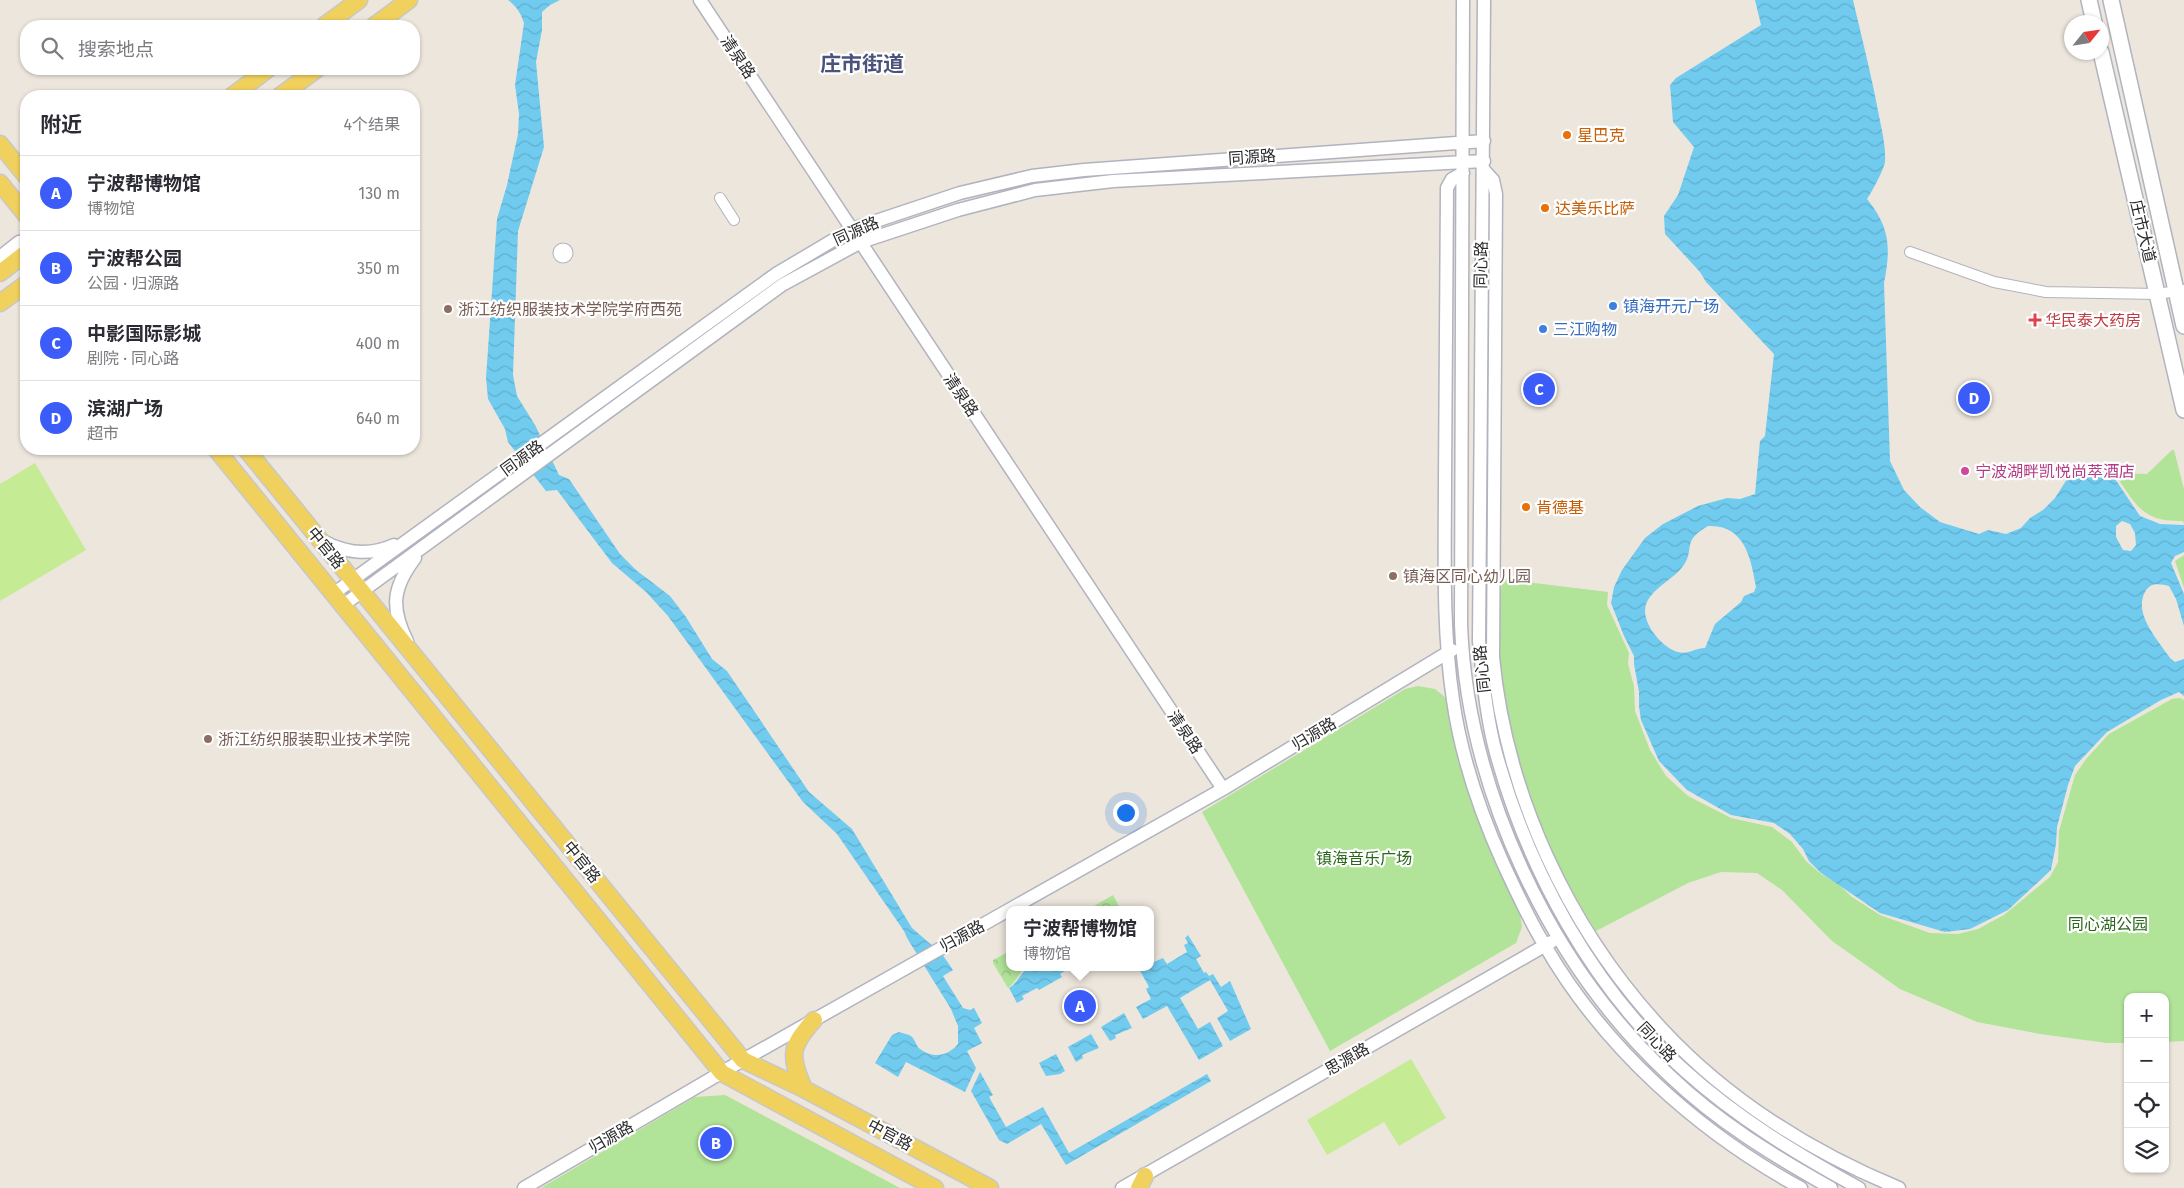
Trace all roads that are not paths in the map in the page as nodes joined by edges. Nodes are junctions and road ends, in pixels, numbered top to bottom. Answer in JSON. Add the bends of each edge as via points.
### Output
{"nodes":[{"id":1,"x":358,"y":0,"type":"edge"},
{"id":2,"x":409,"y":0,"type":"edge"},
{"id":3,"x":700,"y":0,"type":"edge"},
{"id":4,"x":1463,"y":0,"type":"edge"},
{"id":5,"x":1484,"y":0,"type":"edge"},
{"id":6,"x":2089,"y":0,"type":"edge"},
{"id":7,"x":2110,"y":0,"type":"edge"},
{"id":8,"x":2092,"y":15,"type":"edge"},
{"id":9,"x":332,"y":20,"type":"edge"},
{"id":10,"x":382,"y":20,"type":"edge"},
{"id":11,"x":2103,"y":60,"type":"edge"},
{"id":12,"x":260,"y":75,"type":"edge"},
{"id":13,"x":309,"y":75,"type":"edge"},
{"id":14,"x":240,"y":90,"type":"edge"},
{"id":15,"x":288,"y":90,"type":"edge"},
{"id":16,"x":1484,"y":141,"type":"junction"},
{"id":17,"x":1462,"y":143,"type":"junction"},
{"id":18,"x":0,"y":144,"type":"edge"},
{"id":19,"x":1483,"y":165,"type":"junction"},
{"id":20,"x":20,"y":167,"type":"edge"},
{"id":21,"x":1463,"y":168,"type":"junction"},
{"id":22,"x":0,"y":183,"type":"edge"},
{"id":23,"x":720,"y":198,"type":"dead end"},
{"id":24,"x":20,"y":208,"type":"edge"},
{"id":25,"x":734,"y":220,"type":"dead end"},
{"id":26,"x":852,"y":229,"type":"junction"},
{"id":27,"x":20,"y":242,"type":"edge"},
{"id":28,"x":861,"y":242,"type":"junction"},
{"id":29,"x":1910,"y":252,"type":"dead end"},
{"id":30,"x":0,"y":257,"type":"edge"},
{"id":31,"x":20,"y":258,"type":"edge"},
{"id":32,"x":0,"y":273,"type":"edge"},
{"id":33,"x":20,"y":288,"type":"edge"},
{"id":34,"x":2180,"y":290,"type":"edge"},
{"id":35,"x":2157,"y":294,"type":"junction"},
{"id":36,"x":0,"y":303,"type":"edge"},
{"id":37,"x":2184,"y":326,"type":"edge"},
{"id":38,"x":2184,"y":410,"type":"edge"},
{"id":39,"x":221,"y":455,"type":"edge"},
{"id":40,"x":251,"y":455,"type":"edge"},
{"id":41,"x":414,"y":536,"type":"junction"},
{"id":42,"x":318,"y":538,"type":"junction"},
{"id":43,"x":424,"y":547,"type":"junction"},
{"id":44,"x":357,"y":586,"type":"junction"},
{"id":45,"x":338,"y":600,"type":"junction"},
{"id":46,"x":1479,"y":641,"type":"junction"},
{"id":47,"x":1461,"y":645,"type":"junction"},
{"id":48,"x":413,"y":654,"type":"junction"},
{"id":49,"x":1447,"y":654,"type":"junction"},
{"id":50,"x":1223,"y":789,"type":"junction"},
{"id":51,"x":1016,"y":906,"type":"edge"},
{"id":52,"x":1006,"y":912,"type":"edge"},
{"id":53,"x":1571,"y":930,"type":"junction"},
{"id":54,"x":1559,"y":938,"type":"junction"},
{"id":55,"x":1544,"y":946,"type":"junction"},
{"id":56,"x":814,"y":1020,"type":"junction"},
{"id":57,"x":743,"y":1060,"type":"junction"},
{"id":58,"x":722,"y":1073,"type":"junction"},
{"id":59,"x":804,"y":1089,"type":"junction"},
{"id":60,"x":1142,"y":1182,"type":"edge"},
{"id":61,"x":524,"y":1188,"type":"edge"},
{"id":62,"x":935,"y":1188,"type":"edge"},
{"id":63,"x":990,"y":1188,"type":"edge"},
{"id":64,"x":1122,"y":1188,"type":"edge"},
{"id":65,"x":1802,"y":1188,"type":"edge"},
{"id":66,"x":1831,"y":1188,"type":"edge"},
{"id":67,"x":1859,"y":1188,"type":"edge"},
{"id":68,"x":1899,"y":1188,"type":"edge"}],
"edges":[{"from":1,"to":9,"type":"main road"},
{"from":2,"to":10,"type":"main road"},
{"from":3,"to":26,"type":"street","name":"清泉路"},
{"from":4,"to":17,"type":"street","name":"同心路"},
{"from":5,"to":16,"type":"street","name":"同心路"},
{"from":6,"to":8,"type":"main road"},
{"from":7,"to":34,"type":"main road","name":"庄市大道"},
{"from":11,"to":35,"type":"main road","name":"庄市大道"},
{"from":12,"to":14,"type":"main road"},
{"from":13,"to":15,"type":"main road"},
{"from":16,"to":17,"type":"street","name":"同源路"},
{"from":16,"to":19,"type":"street","name":"同心路"},
{"from":17,"to":21,"type":"street","name":"同心路"},
{"from":17,"to":26,"type":"street","name":"同源路","via":[[1032,176],[960,193]]},
{"from":18,"to":20,"type":"main road"},
{"from":19,"to":21,"type":"street","name":"同源路"},
{"from":19,"to":46,"type":"street","name":"同心路"},
{"from":19,"to":68,"type":"street","via":[[1493,180],[1496,194],[1493,657],[1513,764],[1536,833],[1591,936],[1626,987],[1663,1030],[1710,1074],[1756,1110],[1808,1144],[1860,1172]]},
{"from":21,"to":28,"type":"street","name":"同源路","via":[[1114,181],[1035,190],[958,210]]},
{"from":21,"to":47,"type":"street","name":"同心路"},
{"from":21,"to":49,"type":"street","via":[[1447,188],[1444,628]]},
{"from":22,"to":24,"type":"main road"},
{"from":23,"to":25,"type":"street"},
{"from":26,"to":28,"type":"street","name":"清泉路"},
{"from":26,"to":41,"type":"street","name":"同源路","via":[[776,274]]},
{"from":27,"to":30,"type":"street"},
{"from":28,"to":43,"type":"street","name":"同源路","via":[[782,285]]},
{"from":28,"to":50,"type":"street","name":"清泉路"},
{"from":29,"to":35,"type":"street","via":[[1994,282],[2046,292]]},
{"from":31,"to":32,"type":"main road"},
{"from":33,"to":36,"type":"main road"},
{"from":34,"to":35,"type":"street"},
{"from":34,"to":37,"type":"main road","name":"庄市大道"},
{"from":35,"to":38,"type":"main road","name":"庄市大道"},
{"from":39,"to":45,"type":"main road","name":"中官路"},
{"from":40,"to":42,"type":"main road","name":"中官路"},
{"from":41,"to":42,"type":"street","via":[[384,550],[364,552],[345,551]]},
{"from":41,"to":44,"type":"street","name":"同源路"},
{"from":42,"to":44,"type":"main road","name":"中官路"},
{"from":43,"to":44,"type":"street","name":"同源路"},
{"from":43,"to":48,"type":"street","via":[[398,584],[396,597],[396,614]]},
{"from":44,"to":45,"type":"street","name":"同源路"},
{"from":44,"to":48,"type":"main road","name":"中官路"},
{"from":45,"to":58,"type":"main road","name":"中官路"},
{"from":46,"to":47,"type":"street","name":"归源路"},
{"from":46,"to":53,"type":"street","name":"同心路","via":[[1487,711],[1509,796],[1539,871]]},
{"from":47,"to":49,"type":"street","name":"归源路"},
{"from":47,"to":54,"type":"street","name":"同心路","via":[[1475,738],[1488,780],[1524,872]]},
{"from":48,"to":57,"type":"main road","name":"中官路"},
{"from":49,"to":50,"type":"street","name":"归源路"},
{"from":49,"to":55,"type":"street","via":[[1453,703],[1469,771],[1489,831]]},
{"from":50,"to":51,"type":"street","name":"归源路"},
{"from":52,"to":56,"type":"street","name":"归源路"},
{"from":53,"to":54,"type":"street","name":"思源路"},
{"from":53,"to":67,"type":"street","name":"同心路","via":[[1592,965],[1651,1038],[1683,1070],[1771,1138]]},
{"from":54,"to":55,"type":"street","name":"思源路"},
{"from":54,"to":66,"type":"street","name":"同心路","via":[[1580,974],[1610,1012],[1670,1076],[1753,1142]]},
{"from":55,"to":60,"type":"street","name":"思源路"},
{"from":55,"to":65,"type":"street","via":[[1614,1040],[1649,1076],[1706,1126]]},
{"from":56,"to":57,"type":"street","name":"归源路"},
{"from":56,"to":59,"type":"main road","via":[[799,1037],[794,1052],[795,1069]]},
{"from":57,"to":58,"type":"street","name":"归源路"},
{"from":57,"to":59,"type":"main road","name":"中官路"},
{"from":58,"to":61,"type":"street","name":"归源路"},
{"from":58,"to":62,"type":"main road","name":"中官路"},
{"from":59,"to":63,"type":"main road","name":"中官路"},
{"from":60,"to":64,"type":"street","name":"思源路"}]}
